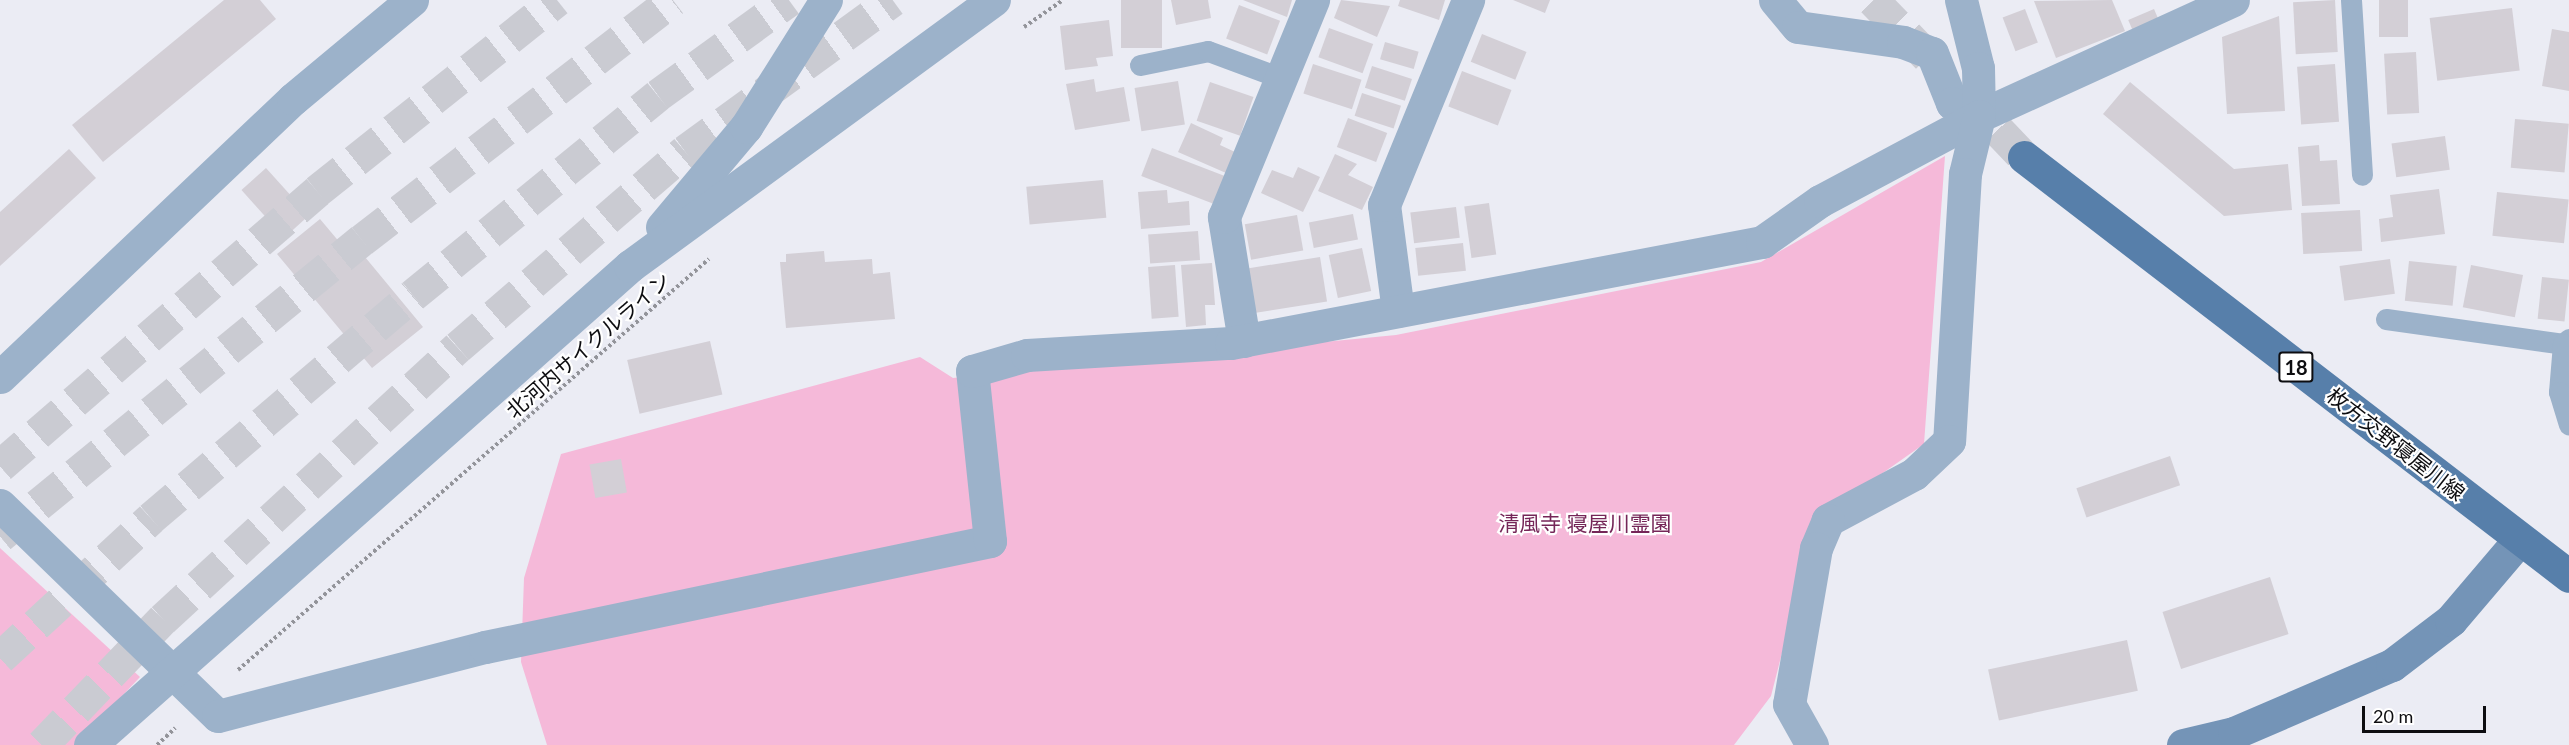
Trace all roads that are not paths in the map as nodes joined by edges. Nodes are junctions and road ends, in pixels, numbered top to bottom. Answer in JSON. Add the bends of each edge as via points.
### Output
{"nodes":[{"id":1,"x":412,"y":0,"type":"edge"},
{"id":2,"x":826,"y":0,"type":"edge"},
{"id":3,"x":994,"y":0,"type":"edge"},
{"id":4,"x":1313,"y":0,"type":"edge"},
{"id":5,"x":1468,"y":0,"type":"edge"},
{"id":6,"x":1775,"y":0,"type":"edge"},
{"id":7,"x":1961,"y":0,"type":"edge"},
{"id":8,"x":2233,"y":0,"type":"edge"},
{"id":9,"x":2351,"y":0,"type":"edge"},
{"id":10,"x":1140,"y":65,"type":"dead end"},
{"id":11,"x":1281,"y":78,"type":"junction"},
{"id":12,"x":1979,"y":116,"type":"junction"},
{"id":13,"x":2024,"y":157,"type":"tunnel mouth"},
{"id":14,"x":2362,"y":175,"type":"dead end"},
{"id":15,"x":630,"y":266,"type":"junction"},
{"id":16,"x":1398,"y":311,"type":"junction"},
{"id":17,"x":2386,"y":319,"type":"dead end"},
{"id":18,"x":1244,"y":341,"type":"junction"},
{"id":19,"x":2566,"y":342,"type":"edge"},
{"id":20,"x":0,"y":376,"type":"edge"},
{"id":21,"x":2569,"y":424,"type":"edge"},
{"id":22,"x":0,"y":506,"type":"edge"},
{"id":23,"x":2520,"y":539,"type":"junction"},
{"id":24,"x":2569,"y":576,"type":"edge"},
{"id":25,"x":175,"y":669,"type":"junction"},
{"id":26,"x":90,"y":745,"type":"edge"},
{"id":27,"x":1812,"y":745,"type":"edge"},
{"id":28,"x":2183,"y":745,"type":"edge"}],
"edges":[{"from":1,"to":20,"type":"street","via":[[293,99]]},
{"from":2,"to":15,"type":"street","via":[[746,127]]},
{"from":3,"to":15,"type":"street"},
{"from":4,"to":11,"type":"street"},
{"from":5,"to":16,"type":"street","via":[[1384,205]]},
{"from":6,"to":12,"type":"street","via":[[1798,27],[1903,42],[1932,53],[1952,103]]},
{"from":7,"to":12,"type":"street","via":[[1978,68]]},
{"from":8,"to":12,"type":"street"},
{"from":9,"to":14,"type":"lane"},
{"from":10,"to":11,"type":"lane","via":[[1208,51]]},
{"from":11,"to":18,"type":"street","via":[[1224,217]]},
{"from":12,"to":16,"type":"street","via":[[1820,201],[1762,242]]},
{"from":12,"to":27,"type":"street","via":[[1965,174],[1949,441],[1914,474],[1828,520],[1816,548],[1789,704]]},
{"from":13,"to":23,"type":"main road","name":"枚方交野寝屋川線","number":"18"},
{"from":15,"to":25,"type":"street"},
{"from":16,"to":18,"type":"street"},
{"from":17,"to":19,"type":"lane"},
{"from":18,"to":25,"type":"street","via":[[1026,355],[972,371],[990,541],[485,646],[218,716]]},
{"from":19,"to":21,"type":"lane","via":[[2559,392]]},
{"from":22,"to":25,"type":"street"},
{"from":23,"to":24,"type":"main road","name":"枚方交野寝屋川線","number":"18"},
{"from":23,"to":28,"type":"street","via":[[2451,620],[2392,665],[2234,733]]},
{"from":25,"to":26,"type":"street"}]}
